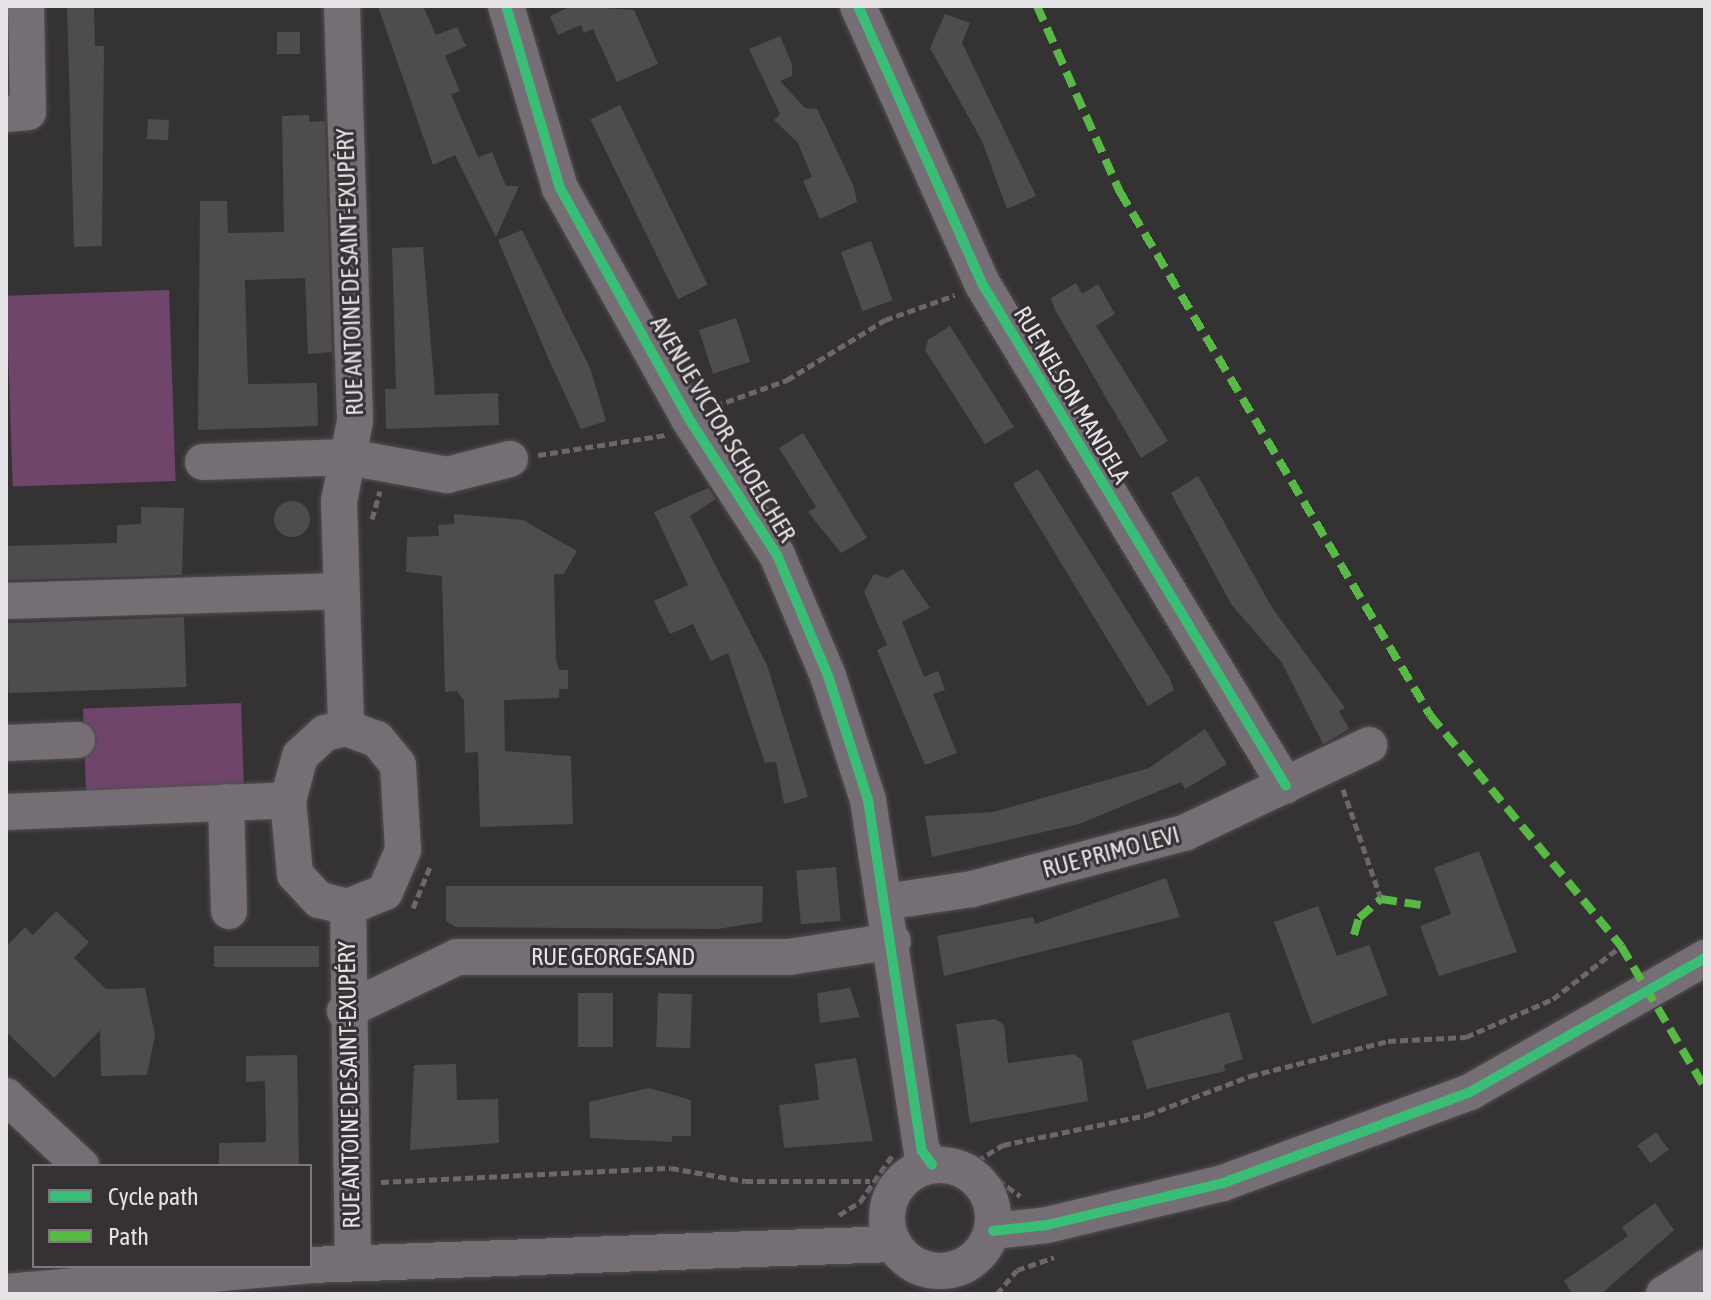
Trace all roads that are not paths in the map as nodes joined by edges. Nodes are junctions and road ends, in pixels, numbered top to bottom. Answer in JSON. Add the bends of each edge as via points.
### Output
{"nodes":[{"id":1,"x":26,"y":6,"type":"edge"},
{"id":2,"x":342,"y":6,"type":"edge"},
{"id":3,"x":506,"y":6,"type":"edge"},
{"id":4,"x":858,"y":6,"type":"edge"},
{"id":5,"x":6,"y":114,"type":"edge"},
{"id":6,"x":348,"y":457,"type":"junction"},
{"id":7,"x":510,"y":459,"type":"road end"},
{"id":8,"x":203,"y":462,"type":"dead end"},
{"id":9,"x":341,"y":591,"type":"junction"},
{"id":10,"x":6,"y":601,"type":"edge"},
{"id":11,"x":346,"y":728,"type":"junction"},
{"id":12,"x":77,"y":740,"type":"dead end"},
{"id":13,"x":6,"y":743,"type":"edge"},
{"id":14,"x":1369,"y":745,"type":"dead end"},
{"id":15,"x":1286,"y":786,"type":"junction"},
{"id":16,"x":288,"y":800,"type":"junction"},
{"id":17,"x":226,"y":802,"type":"junction"},
{"id":18,"x":6,"y":812,"type":"edge"},
{"id":19,"x":885,"y":902,"type":"junction"},
{"id":20,"x":348,"y":907,"type":"junction"},
{"id":21,"x":229,"y":911,"type":"dead end"},
{"id":22,"x":893,"y":941,"type":"junction"},
{"id":23,"x":1705,"y":958,"type":"edge"},
{"id":24,"x":345,"y":1011,"type":"junction"},
{"id":25,"x":6,"y":1096,"type":"edge"},
{"id":26,"x":79,"y":1164,"type":"edge"},
{"id":27,"x":932,"y":1165,"type":"junction"},
{"id":28,"x":987,"y":1242,"type":"junction"},
{"id":29,"x":893,"y":1244,"type":"junction"},
{"id":30,"x":325,"y":1265,"type":"edge"},
{"id":31,"x":259,"y":1268,"type":"edge"},
{"id":32,"x":1705,"y":1268,"type":"edge"},
{"id":33,"x":128,"y":1274,"type":"edge"},
{"id":34,"x":939,"y":1283,"type":"edge"},
{"id":35,"x":6,"y":1292,"type":"edge"},
{"id":36,"x":963,"y":1294,"type":"edge"},
{"id":37,"x":1664,"y":1294,"type":"edge"}],
"edges":[{"from":1,"to":5,"type":"street","via":[[28,112]]},
{"from":2,"to":6,"type":"street","name":"RUE ANTOINE DE SAINT-EXUPÉRY","via":[[355,421]]},
{"from":3,"to":19,"type":"street","name":"AVENUE VICTOR SCHOELCHER","via":[[560,188],[674,430],[777,555],[828,676],[868,800]]},
{"from":4,"to":15,"type":"street","name":"RUE NELSON MANDELA","via":[[983,285]]},
{"from":6,"to":7,"type":"street","via":[[447,475]]},
{"from":6,"to":8,"type":"street"},
{"from":6,"to":9,"type":"street","name":"RUE ANTOINE DE SAINT-EXUPÉRY","via":[[339,501]]},
{"from":9,"to":10,"type":"street"},
{"from":9,"to":11,"type":"street","name":"RUE ANTOINE DE SAINT-EXUPÉRY"},
{"from":11,"to":16,"type":"street","name":"RUE ANTOINE DE SAINT-EXUPÉRY","via":[[325,733],[300,756]]},
{"from":11,"to":20,"type":"street","name":"RUE ANTOINE DE SAINT-EXUPÉRY","via":[[377,739],[398,765],[403,850],[385,892]]},
{"from":12,"to":13,"type":"street"},
{"from":14,"to":15,"type":"street","name":"RUE PRIMO LEVI"},
{"from":15,"to":19,"type":"street","name":"RUE PRIMO LEVI","via":[[1155,842],[972,889]]},
{"from":16,"to":17,"type":"street"},
{"from":16,"to":20,"type":"street","name":"RUE ANTOINE DE SAINT-EXUPÉRY","via":[[295,874],[319,900]]},
{"from":17,"to":18,"type":"street"},
{"from":17,"to":21,"type":"street"},
{"from":19,"to":22,"type":"street","name":"AVENUE VICTOR SCHOELCHER"},
{"from":20,"to":24,"type":"street","name":"RUE ANTOINE DE SAINT-EXUPÉRY"},
{"from":22,"to":24,"type":"street","name":"RUE GEORGE SAND","via":[[789,957],[457,957]]},
{"from":22,"to":27,"type":"street","name":"AVENUE VICTOR SCHOELCHER","via":[[922,1151]]},
{"from":23,"to":28,"type":"street","via":[[1470,1092],[1223,1183]]},
{"from":24,"to":30,"type":"street","name":"RUE ANTOINE DE SAINT-EXUPÉRY"},
{"from":25,"to":26,"type":"street"},
{"from":27,"to":28,"type":"street","via":[[966,1171],[990,1196]]},
{"from":27,"to":29,"type":"street","via":[[892,1194]]},
{"from":28,"to":34,"type":"street"},
{"from":28,"to":36,"type":"street"},
{"from":29,"to":30,"type":"street"},
{"from":29,"to":34,"type":"street"},
{"from":31,"to":33,"type":"street"},
{"from":32,"to":37,"type":"street"},
{"from":33,"to":35,"type":"street"}]}
